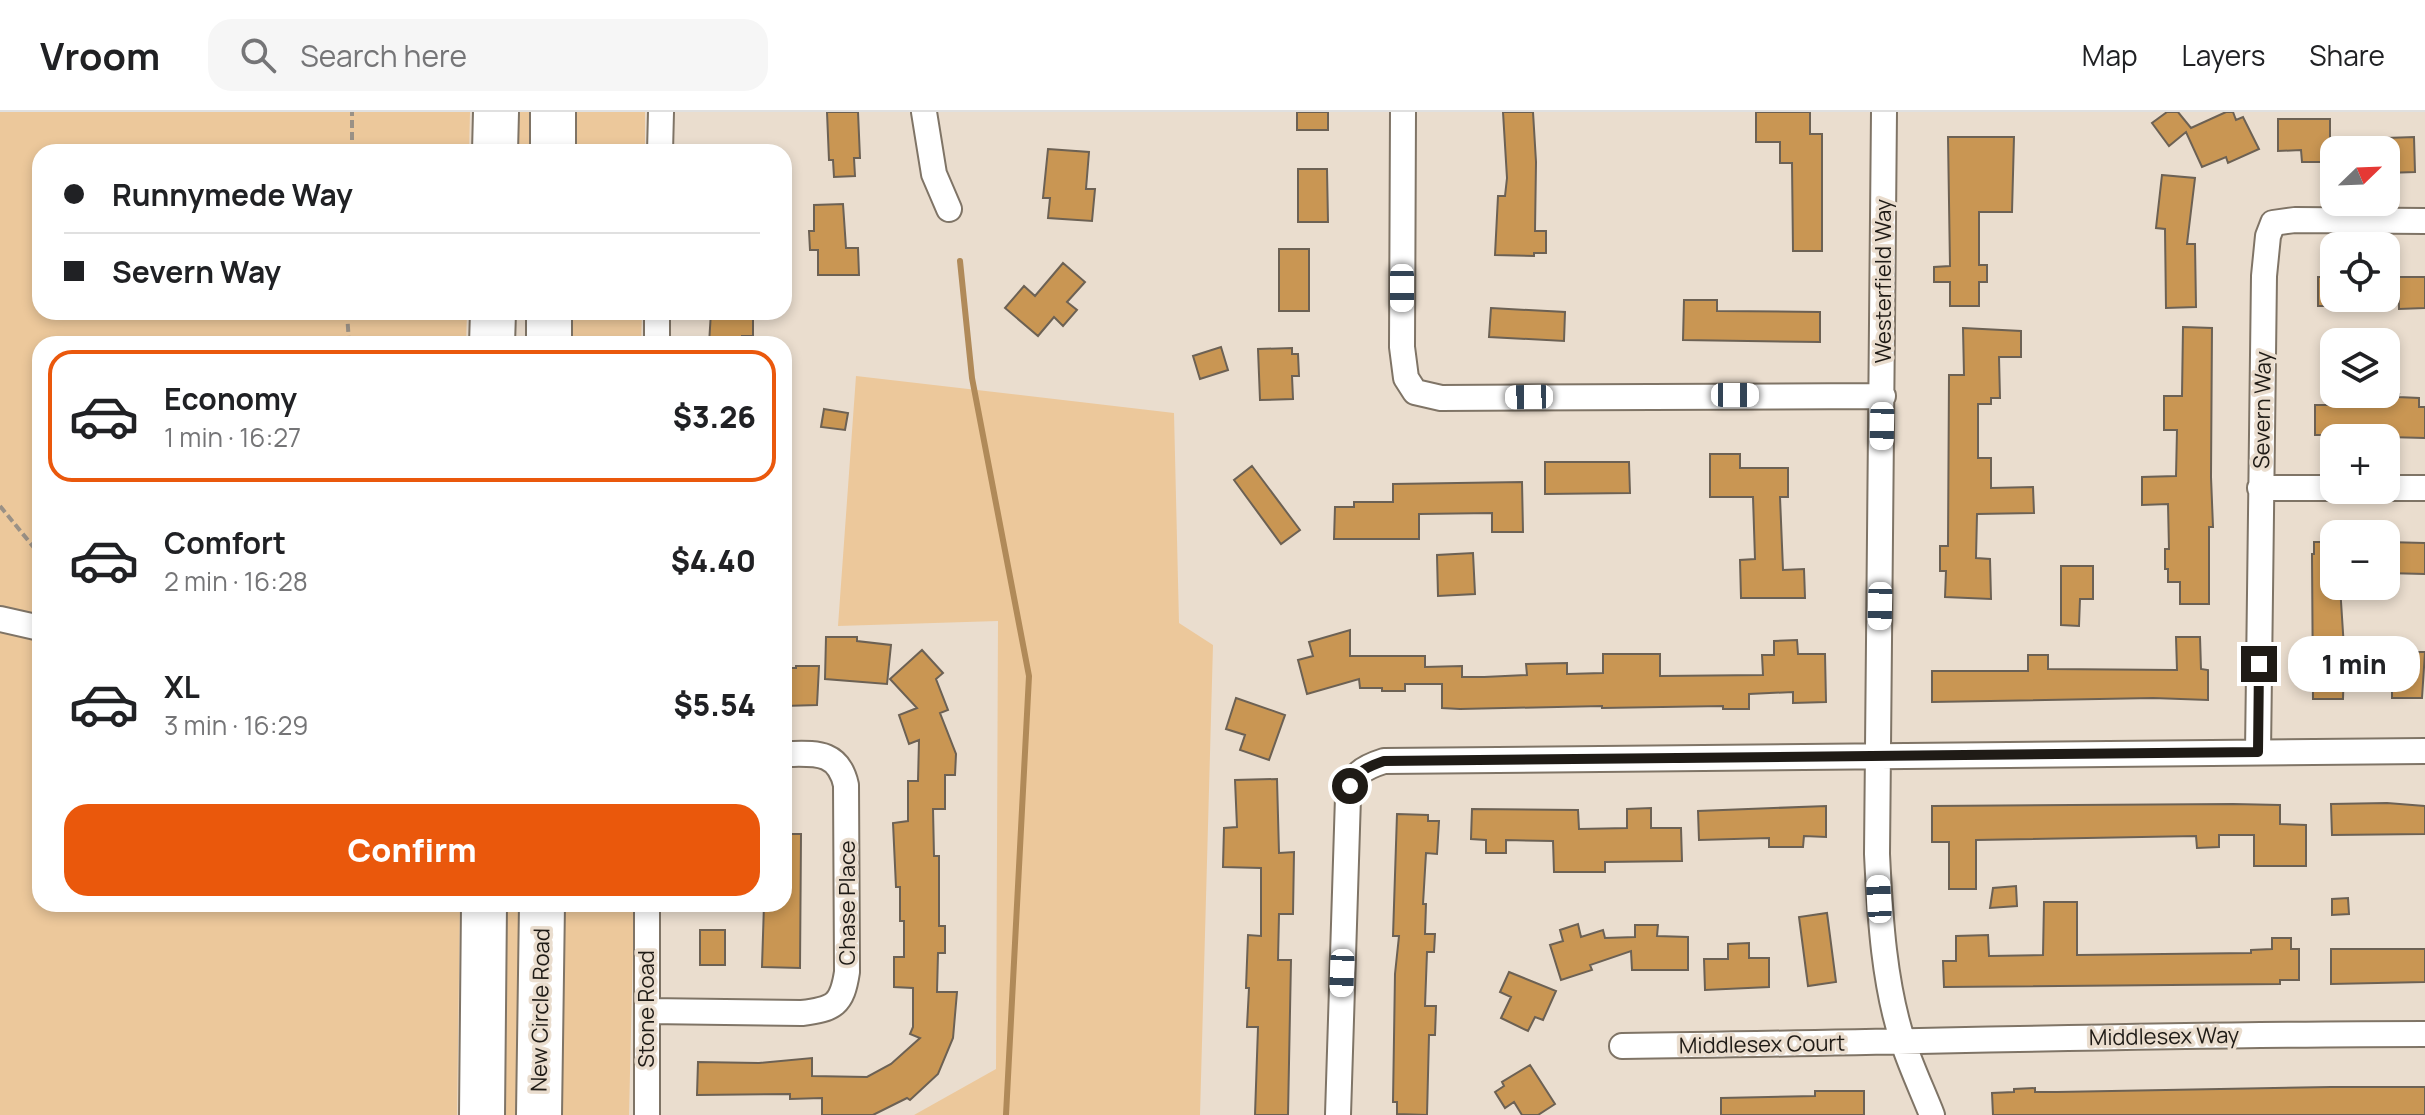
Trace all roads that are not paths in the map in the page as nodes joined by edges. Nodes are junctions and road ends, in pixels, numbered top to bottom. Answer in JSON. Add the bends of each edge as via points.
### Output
{"nodes":[{"id":1,"x":496,"y":112,"type":"edge"},
{"id":2,"x":553,"y":112,"type":"edge"},
{"id":3,"x":661,"y":112,"type":"edge"},
{"id":4,"x":924,"y":112,"type":"edge"},
{"id":5,"x":1403,"y":112,"type":"edge"},
{"id":6,"x":1884,"y":112,"type":"edge"},
{"id":7,"x":495,"y":144,"type":"edge"},
{"id":8,"x":553,"y":144,"type":"edge"},
{"id":9,"x":660,"y":144,"type":"edge"},
{"id":10,"x":949,"y":209,"type":"dead end"},
{"id":11,"x":2425,"y":221,"type":"edge"},
{"id":12,"x":1883,"y":396,"type":"junction"},
{"id":13,"x":2260,"y":488,"type":"junction"},
{"id":14,"x":2320,"y":488,"type":"edge"},
{"id":15,"x":2400,"y":488,"type":"edge"},
{"id":16,"x":2425,"y":488,"type":"edge"},
{"id":17,"x":0,"y":619,"type":"edge"},
{"id":18,"x":32,"y":626,"type":"edge"},
{"id":19,"x":2425,"y":751,"type":"edge"},
{"id":20,"x":2258,"y":752,"type":"junction"},
{"id":21,"x":792,"y":754,"type":"edge"},
{"id":22,"x":1878,"y":756,"type":"junction"},
{"id":23,"x":484,"y":912,"type":"edge"},
{"id":24,"x":542,"y":912,"type":"edge"},
{"id":25,"x":647,"y":912,"type":"edge"},
{"id":26,"x":648,"y":1011,"type":"junction"},
{"id":27,"x":2425,"y":1034,"type":"edge"},
{"id":28,"x":1903,"y":1043,"type":"junction"},
{"id":29,"x":1622,"y":1046,"type":"dead end"},
{"id":30,"x":482,"y":1115,"type":"edge"},
{"id":31,"x":539,"y":1115,"type":"edge"},
{"id":32,"x":647,"y":1115,"type":"edge"},
{"id":33,"x":1338,"y":1115,"type":"edge"},
{"id":34,"x":1932,"y":1115,"type":"edge"}],
"edges":[{"from":1,"to":7,"type":"highway"},
{"from":2,"to":8,"type":"highway"},
{"from":3,"to":9,"type":"street"},
{"from":4,"to":10,"type":"street","via":[[934,174]]},
{"from":5,"to":12,"type":"street","via":[[1402,347],[1406,378],[1415,392],[1441,398]]},
{"from":6,"to":12,"type":"street","name":"Westerfield Way"},
{"from":11,"to":13,"type":"street","name":"Severn Way","via":[[2273,223],[2264,276]]},
{"from":12,"to":22,"type":"street","name":"Westerfield Way"},
{"from":13,"to":14,"type":"street"},
{"from":13,"to":20,"type":"street","name":"Severn Way"},
{"from":15,"to":16,"type":"street"},
{"from":17,"to":18,"type":"street"},
{"from":19,"to":20,"type":"street"},
{"from":20,"to":22,"type":"street"},
{"from":21,"to":26,"type":"street","name":"Chase Place","via":[[825,756],[836,763],[846,785],[847,972],[839,1000],[825,1010],[802,1013]]},
{"from":22,"to":28,"type":"street","name":"Westerfield Way","via":[[1880,921]]},
{"from":22,"to":33,"type":"street","via":[[1384,761],[1364,768],[1348,797]]},
{"from":23,"to":30,"type":"highway"},
{"from":24,"to":31,"type":"highway","name":"New Circle Road"},
{"from":25,"to":26,"type":"street","name":"Stone Road"},
{"from":26,"to":32,"type":"street","name":"Stone Road"},
{"from":27,"to":28,"type":"street","name":"Middlesex Way","via":[[2165,1034]]},
{"from":28,"to":29,"type":"street","name":"Middlesex Court"},
{"from":28,"to":34,"type":"street","name":"Westerfield Way"}]}
